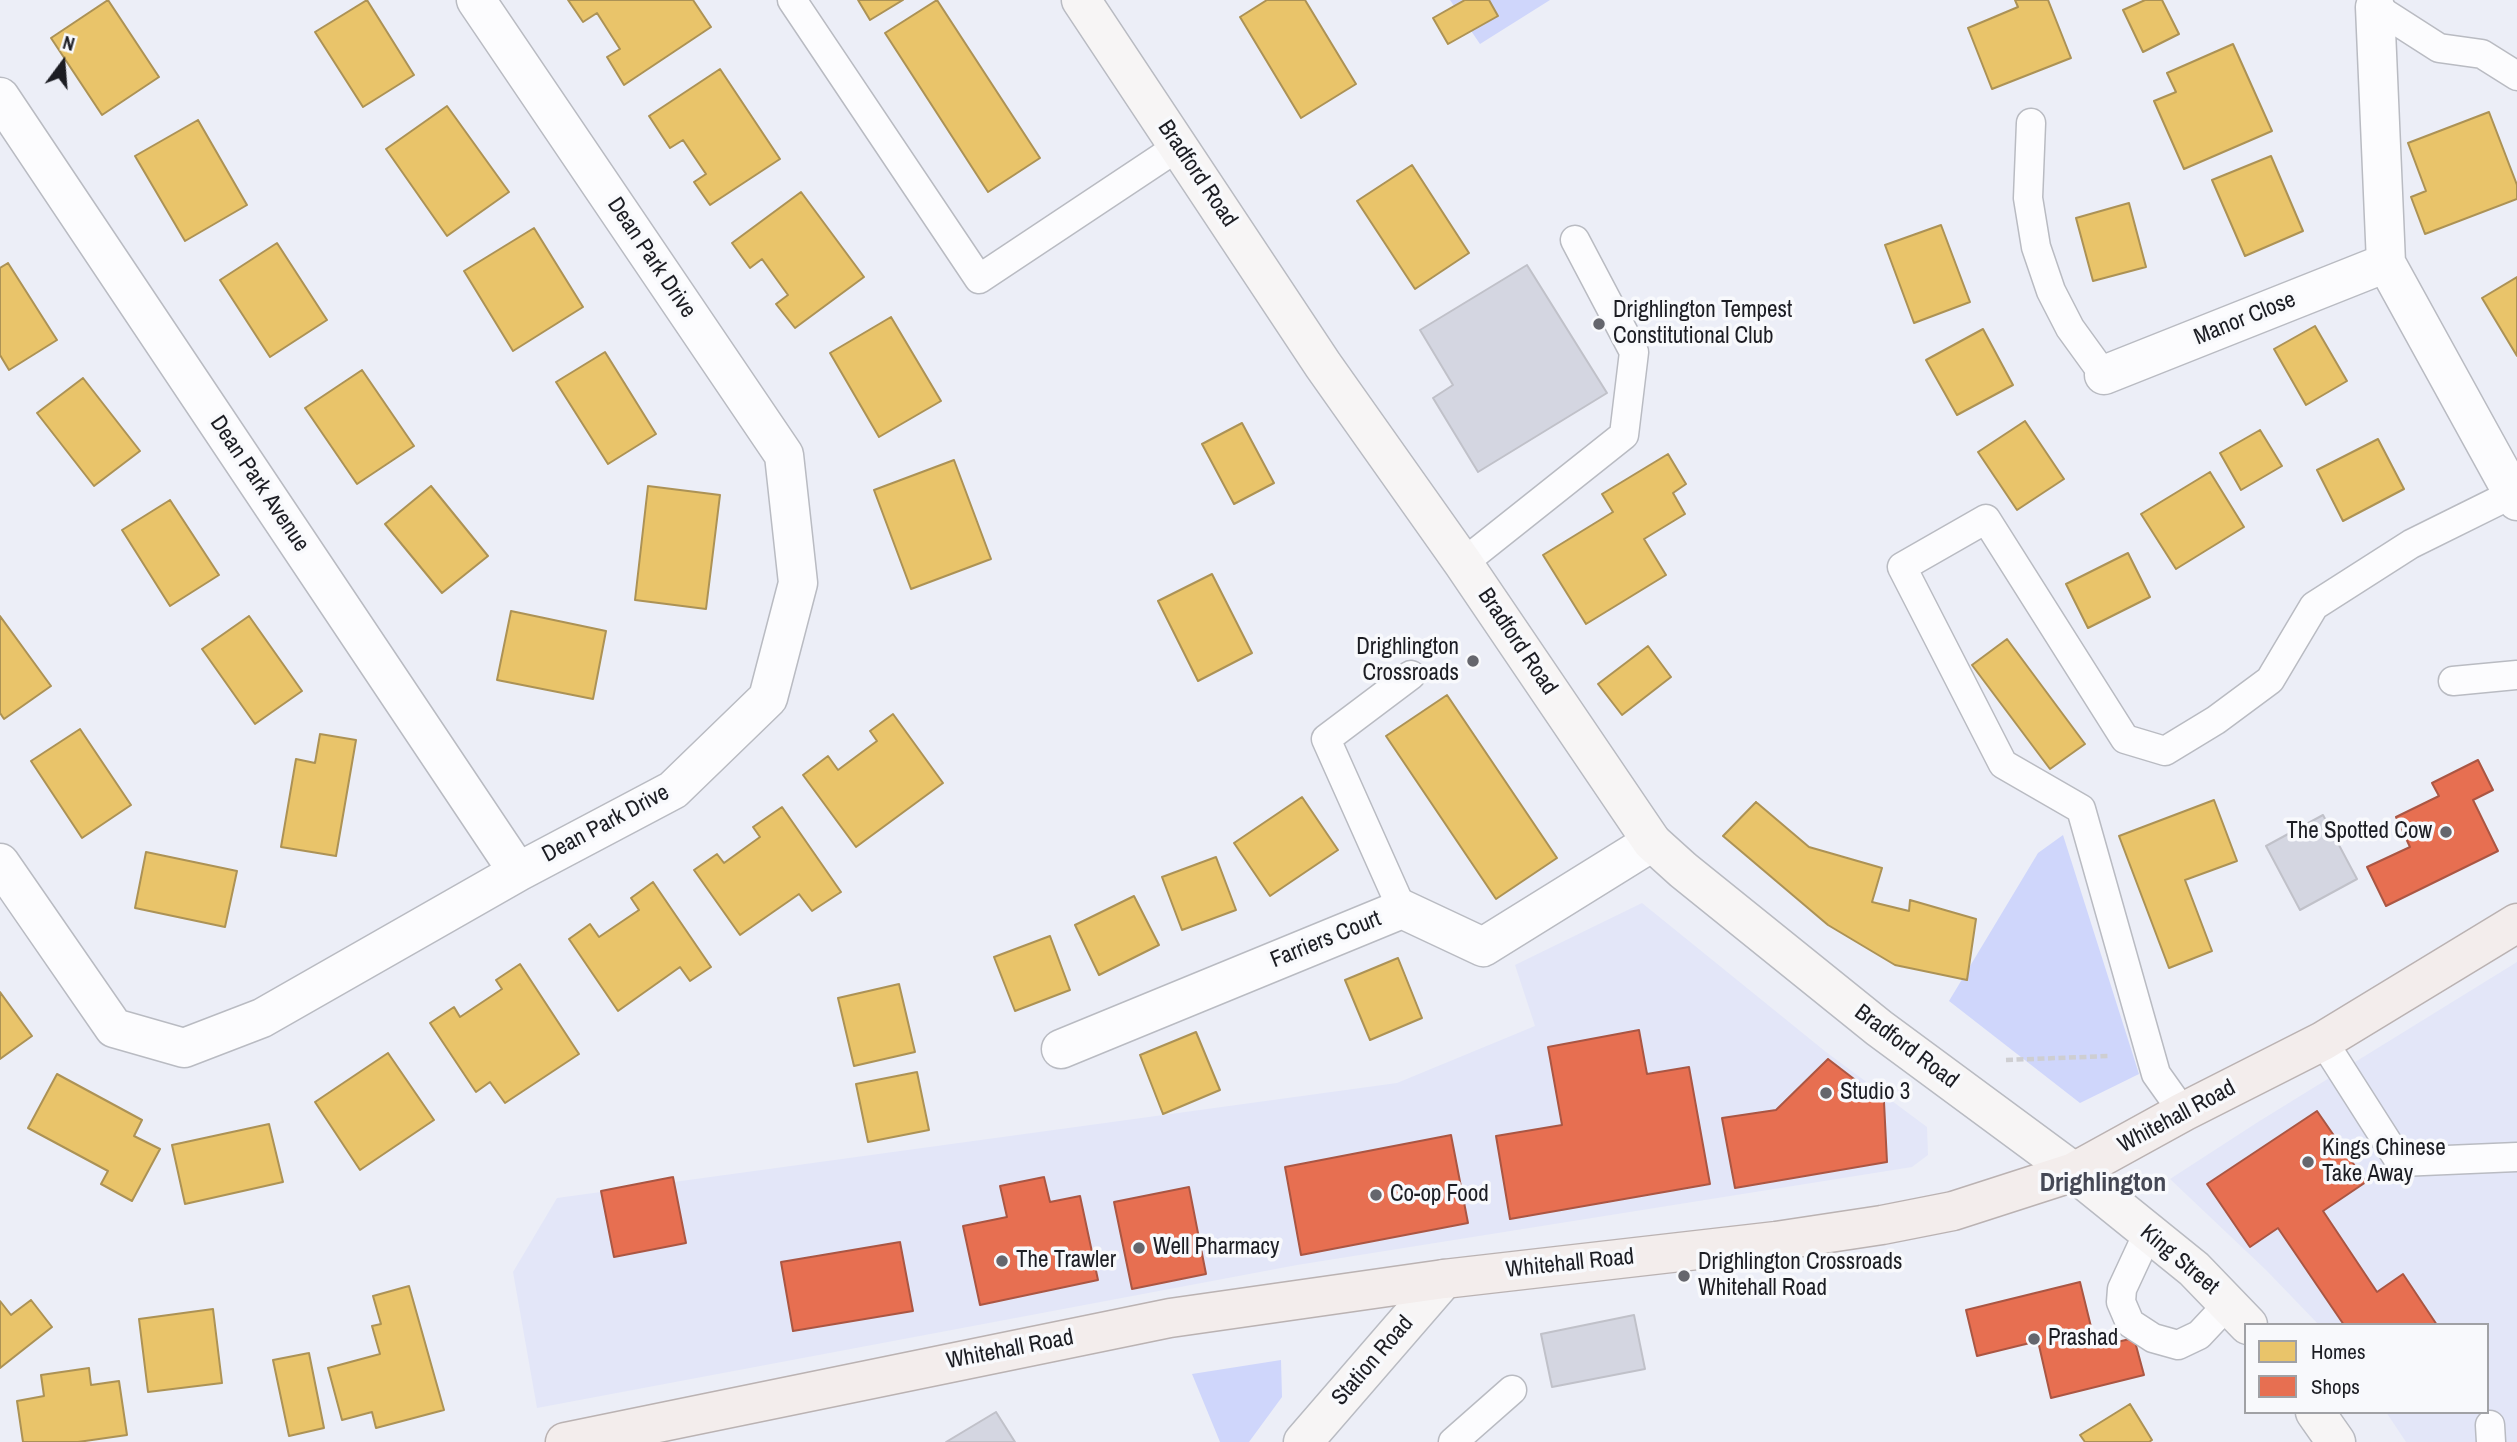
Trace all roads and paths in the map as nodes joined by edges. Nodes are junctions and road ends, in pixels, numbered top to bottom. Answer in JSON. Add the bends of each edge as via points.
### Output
{"nodes":[{"id":1,"x":476,"y":0,"type":"edge"},
{"id":2,"x":792,"y":0,"type":"edge"},
{"id":3,"x":1081,"y":0,"type":"edge"},
{"id":4,"x":2375,"y":8,"type":"joint"},
{"id":5,"x":2517,"y":76,"type":"edge"},
{"id":6,"x":0,"y":97,"type":"edge"},
{"id":7,"x":2031,"y":123,"type":"dead end"},
{"id":8,"x":1179,"y":146,"type":"junction"},
{"id":9,"x":1575,"y":240,"type":"dead end"},
{"id":10,"x":2386,"y":263,"type":"junction"},
{"id":11,"x":2104,"y":375,"type":"joint"},
{"id":12,"x":2515,"y":497,"type":"edge"},
{"id":13,"x":1463,"y":563,"type":"junction"},
{"id":14,"x":1411,"y":675,"type":"dead end"},
{"id":15,"x":2517,"y":675,"type":"edge"},
{"id":16,"x":2453,"y":681,"type":"dead end"},
{"id":17,"x":1652,"y":842,"type":"junction"},
{"id":18,"x":0,"y":863,"type":"edge"},
{"id":19,"x":518,"y":872,"type":"junction"},
{"id":20,"x":1402,"y":909,"type":"junction"},
{"id":21,"x":2517,"y":923,"type":"edge"},
{"id":22,"x":2323,"y":1041,"type":"junction"},
{"id":23,"x":1060,"y":1049,"type":"dead end"},
{"id":24,"x":2150,"y":1054,"type":"junction"},
{"id":25,"x":2006,"y":1060,"type":"dead end"},
{"id":26,"x":2183,"y":1112,"type":"junction"},
{"id":27,"x":2517,"y":1157,"type":"edge"},
{"id":28,"x":2074,"y":1172,"type":"junction"},
{"id":29,"x":2148,"y":1233,"type":"junction"},
{"id":30,"x":1444,"y":1279,"type":"junction"},
{"id":31,"x":2238,"y":1314,"type":"edge"},
{"id":32,"x":1511,"y":1390,"type":"dead end"},
{"id":33,"x":2316,"y":1414,"type":"edge"},
{"id":34,"x":1307,"y":1440,"type":"edge"},
{"id":35,"x":565,"y":1442,"type":"edge"},
{"id":36,"x":1453,"y":1442,"type":"edge"},
{"id":37,"x":2336,"y":1442,"type":"edge"}],
"edges":[{"from":1,"to":19,"type":"street","name":"Dean Park Drive","via":[[784,455],[798,583],[768,698],[673,790]]},
{"from":2,"to":8,"type":"lane","via":[[979,279]]},
{"from":3,"to":8,"type":"main road","name":"Bradford Road"},
{"from":4,"to":5,"type":"lane","via":[[2439,48],[2482,54]]},
{"from":4,"to":10,"type":"street"},
{"from":6,"to":19,"type":"street","name":"Dean Park Avenue"},
{"from":7,"to":11,"type":"lane","via":[[2028,198],[2036,247],[2070,328]]},
{"from":8,"to":13,"type":"main road","name":"Bradford Road","via":[[1323,365]]},
{"from":9,"to":13,"type":"lane","via":[[1634,352],[1624,435]]},
{"from":10,"to":11,"type":"street","name":"Manor Close"},
{"from":10,"to":12,"type":"street"},
{"from":12,"to":24,"type":"lane","via":[[2411,544],[2314,606],[2270,680],[2165,751],[2125,739],[1986,519],[1902,567],[2003,764],[2081,809]]},
{"from":13,"to":17,"type":"main road","name":"Bradford Road"},
{"from":14,"to":20,"type":"lane","via":[[1326,739]]},
{"from":15,"to":16,"type":"lane"},
{"from":17,"to":20,"type":"street","name":"Farriers Court","via":[[1483,947]]},
{"from":17,"to":28,"type":"main road","name":"Bradford Road","via":[[1887,1034]]},
{"from":18,"to":19,"type":"street","name":"Dean Park Drive","via":[[114,1028],[184,1048],[262,1018]]},
{"from":20,"to":23,"type":"street","name":"Farriers Court"},
{"from":21,"to":22,"type":"main road","name":"Whitehall Road"},
{"from":22,"to":26,"type":"main road","name":"Whitehall Road"},
{"from":22,"to":27,"type":"lane","via":[[2400,1162]]},
{"from":24,"to":25,"type":"path"},
{"from":24,"to":26,"type":"lane","via":[[2156,1074]]},
{"from":26,"to":28,"type":"main road","name":"Whitehall Road"},
{"from":28,"to":29,"type":"main road","name":"King Street"},
{"from":28,"to":30,"type":"main road","name":"Whitehall Road","via":[[1953,1211],[1882,1225]]},
{"from":29,"to":31,"type":"main road","name":"King Street","via":[[2194,1269]]},
{"from":29,"to":31,"type":"lane","via":[[2122,1289],[2120,1303],[2130,1323],[2153,1338],[2178,1345]]},
{"from":30,"to":34,"type":"main road","name":"Station Road"},
{"from":30,"to":35,"type":"main road","name":"Whitehall Road","via":[[1170,1318]]},
{"from":32,"to":36,"type":"lane"},
{"from":33,"to":37,"type":"main road"}]}
